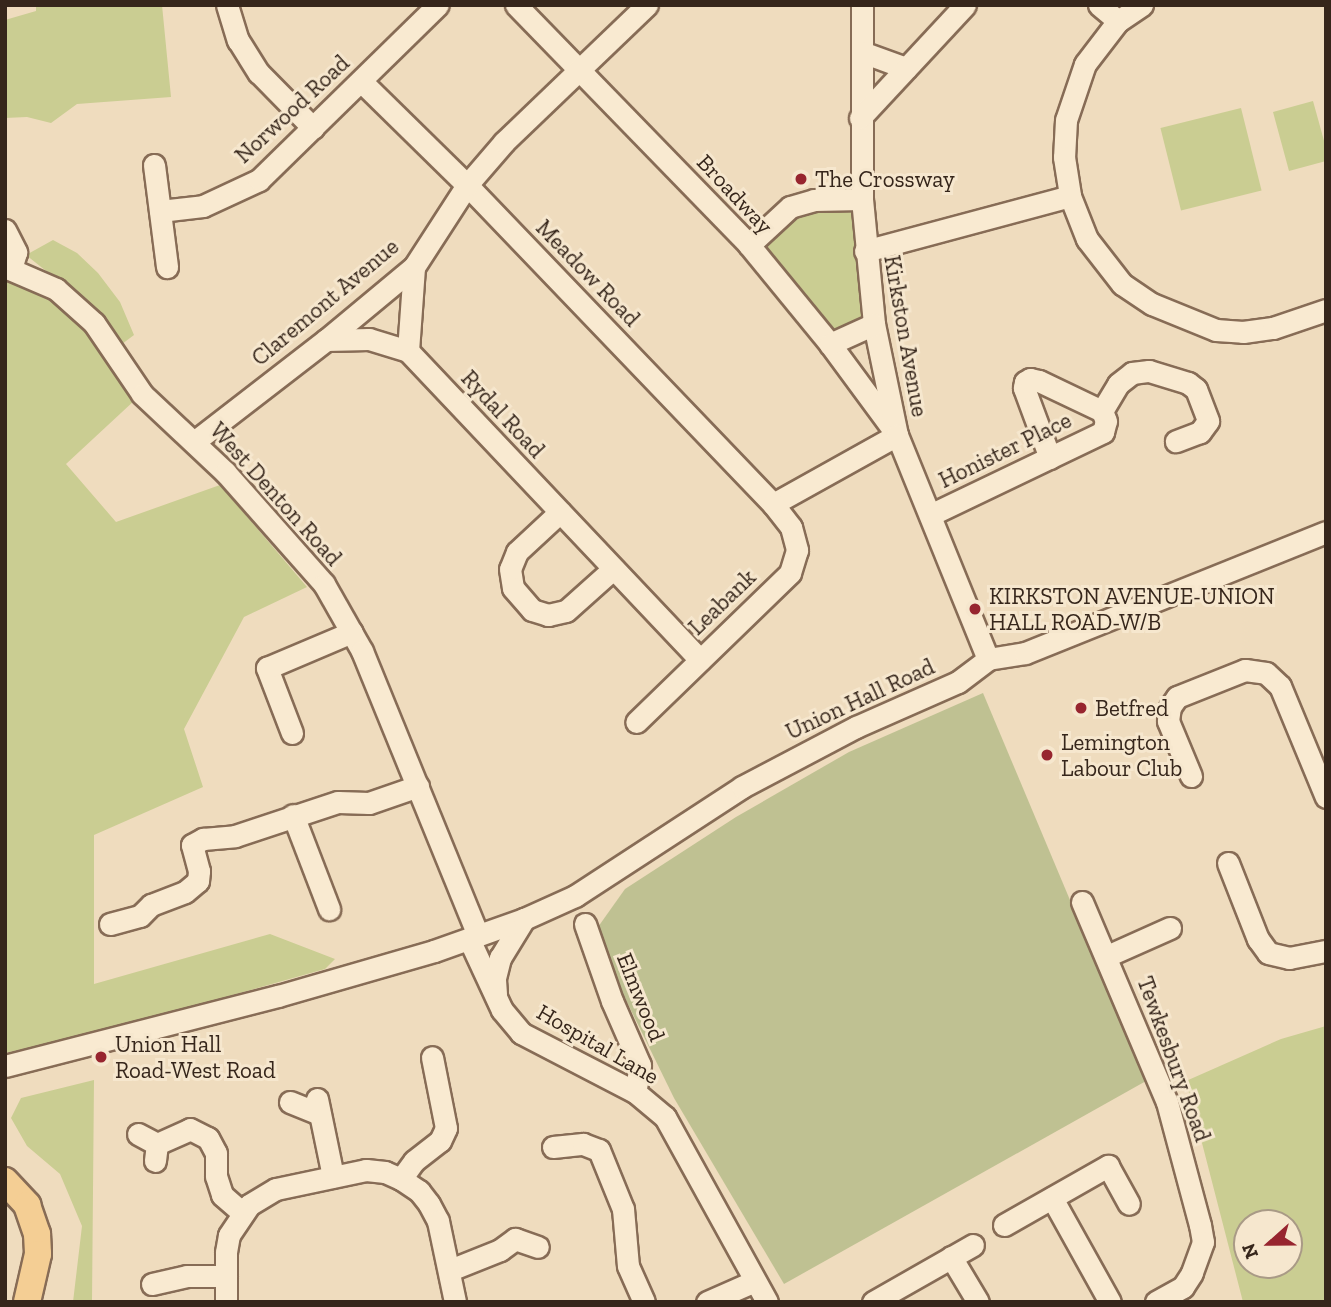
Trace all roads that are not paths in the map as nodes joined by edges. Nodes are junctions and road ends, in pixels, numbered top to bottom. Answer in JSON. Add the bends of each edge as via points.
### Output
{"nodes":[{"id":1,"x":227,"y":5,"type":"edge"},
{"id":2,"x":439,"y":5,"type":"edge"},
{"id":3,"x":516,"y":5,"type":"edge"},
{"id":4,"x":647,"y":5,"type":"edge"},
{"id":5,"x":862,"y":5,"type":"edge"},
{"id":6,"x":965,"y":5,"type":"edge"},
{"id":7,"x":1100,"y":5,"type":"edge"},
{"id":8,"x":1142,"y":5,"type":"edge"},
{"id":9,"x":1118,"y":21,"type":"junction"},
{"id":10,"x":862,"y":52,"type":"junction"},
{"id":11,"x":906,"y":68,"type":"junction"},
{"id":12,"x":579,"y":71,"type":"junction"},
{"id":13,"x":361,"y":81,"type":"junction"},
{"id":14,"x":860,"y":118,"type":"junction"},
{"id":15,"x":313,"y":128,"type":"junction"},
{"id":16,"x":154,"y":165,"type":"dead end"},
{"id":17,"x":467,"y":185,"type":"junction"},
{"id":18,"x":1070,"y":196,"type":"junction"},
{"id":19,"x":862,"y":199,"type":"junction"},
{"id":20,"x":160,"y":211,"type":"junction"},
{"id":21,"x":5,"y":230,"type":"edge"},
{"id":22,"x":749,"y":245,"type":"junction"},
{"id":23,"x":865,"y":251,"type":"junction"},
{"id":24,"x":167,"y":267,"type":"dead end"},
{"id":25,"x":414,"y":267,"type":"junction"},
{"id":26,"x":8,"y":268,"type":"edge"},
{"id":27,"x":1325,"y":312,"type":"edge"},
{"id":28,"x":874,"y":324,"type":"junction"},
{"id":29,"x":327,"y":340,"type":"junction"},
{"id":30,"x":830,"y":344,"type":"junction"},
{"id":31,"x":408,"y":351,"type":"junction"},
{"id":32,"x":1103,"y":421,"type":"junction"},
{"id":33,"x":897,"y":435,"type":"junction"},
{"id":34,"x":1176,"y":441,"type":"dead end"},
{"id":35,"x":194,"y":442,"type":"junction"},
{"id":36,"x":1050,"y":458,"type":"junction"},
{"id":37,"x":773,"y":504,"type":"junction"},
{"id":38,"x":560,"y":512,"type":"junction"},
{"id":39,"x":930,"y":515,"type":"junction"},
{"id":40,"x":1326,"y":532,"type":"edge"},
{"id":41,"x":613,"y":569,"type":"junction"},
{"id":42,"x":352,"y":632,"type":"junction"},
{"id":43,"x":988,"y":659,"type":"junction"},
{"id":44,"x":700,"y":660,"type":"junction"},
{"id":45,"x":636,"y":722,"type":"dead end"},
{"id":46,"x":292,"y":733,"type":"dead end"},
{"id":47,"x":1191,"y":762,"type":"dead end"},
{"id":48,"x":418,"y":786,"type":"junction"},
{"id":49,"x":1326,"y":797,"type":"edge"},
{"id":50,"x":293,"y":816,"type":"junction"},
{"id":51,"x":1239,"y":872,"type":"dead end"},
{"id":52,"x":1082,"y":902,"type":"dead end"},
{"id":53,"x":329,"y":909,"type":"dead end"},
{"id":54,"x":524,"y":919,"type":"junction"},
{"id":55,"x":110,"y":924,"type":"dead end"},
{"id":56,"x":585,"y":924,"type":"dead end"},
{"id":57,"x":1170,"y":928,"type":"dead end"},
{"id":58,"x":473,"y":937,"type":"junction"},
{"id":59,"x":1326,"y":951,"type":"edge"},
{"id":60,"x":1107,"y":956,"type":"junction"},
{"id":61,"x":496,"y":996,"type":"junction"},
{"id":62,"x":432,"y":1057,"type":"dead end"},
{"id":63,"x":5,"y":1066,"type":"edge"},
{"id":64,"x":635,"y":1092,"type":"junction"},
{"id":65,"x":290,"y":1102,"type":"dead end"},
{"id":66,"x":150,"y":1146,"type":"dead end"},
{"id":67,"x":553,"y":1147,"type":"dead end"},
{"id":68,"x":333,"y":1176,"type":"junction"},
{"id":69,"x":401,"y":1179,"type":"junction"},
{"id":70,"x":5,"y":1181,"type":"edge"},
{"id":71,"x":1052,"y":1198,"type":"junction"},
{"id":72,"x":1129,"y":1205,"type":"dead end"},
{"id":73,"x":243,"y":1213,"type":"junction"},
{"id":74,"x":1004,"y":1225,"type":"dead end"},
{"id":75,"x":972,"y":1245,"type":"dead end"},
{"id":76,"x":538,"y":1247,"type":"dead end"},
{"id":77,"x":951,"y":1257,"type":"junction"},
{"id":78,"x":450,"y":1270,"type":"junction"},
{"id":79,"x":226,"y":1276,"type":"junction"},
{"id":80,"x":755,"y":1281,"type":"junction"},
{"id":81,"x":152,"y":1284,"type":"dead end"},
{"id":82,"x":27,"y":1302,"type":"edge"},
{"id":83,"x":226,"y":1302,"type":"edge"},
{"id":84,"x":455,"y":1302,"type":"edge"},
{"id":85,"x":645,"y":1302,"type":"edge"},
{"id":86,"x":707,"y":1302,"type":"edge"},
{"id":87,"x":767,"y":1302,"type":"edge"},
{"id":88,"x":873,"y":1302,"type":"edge"},
{"id":89,"x":978,"y":1302,"type":"edge"},
{"id":90,"x":1110,"y":1302,"type":"edge"},
{"id":91,"x":1156,"y":1302,"type":"edge"}],
"edges":[{"from":1,"to":15,"type":"street","via":[[238,40],[260,73]]},
{"from":2,"to":13,"type":"street","name":"Norwood Road"},
{"from":3,"to":12,"type":"street","name":"Broadway"},
{"from":4,"to":12,"type":"street","name":"Claremont Avenue"},
{"from":5,"to":10,"type":"street","name":"Kirkston Avenue"},
{"from":6,"to":11,"type":"street"},
{"from":7,"to":9,"type":"street"},
{"from":8,"to":9,"type":"street"},
{"from":9,"to":18,"type":"street","via":[[1085,64],[1066,120]]},
{"from":10,"to":11,"type":"street"},
{"from":10,"to":14,"type":"street","name":"Kirkston Avenue"},
{"from":11,"to":14,"type":"street"},
{"from":12,"to":17,"type":"street","name":"Claremont Avenue","via":[[504,142]]},
{"from":12,"to":22,"type":"street","name":"Broadway"},
{"from":13,"to":15,"type":"street","name":"Norwood Road"},
{"from":13,"to":17,"type":"street","name":"Meadow Road"},
{"from":14,"to":19,"type":"street","name":"Kirkston Avenue"},
{"from":15,"to":20,"type":"street","name":"Norwood Road","via":[[259,180],[203,206]]},
{"from":16,"to":20,"type":"street"},
{"from":17,"to":25,"type":"street","name":"Claremont Avenue"},
{"from":17,"to":37,"type":"street","name":"Meadow Road"},
{"from":18,"to":23,"type":"street"},
{"from":18,"to":27,"type":"street","via":[[1087,239],[1122,284],[1152,304],[1216,330],[1243,332]]},
{"from":19,"to":22,"type":"street","via":[[814,200],[790,207]]},
{"from":19,"to":23,"type":"street","name":"Kirkston Avenue"},
{"from":20,"to":24,"type":"street"},
{"from":21,"to":26,"type":"street","via":[[16,252]]},
{"from":22,"to":30,"type":"street","name":"Broadway"},
{"from":23,"to":28,"type":"street","name":"Kirkston Avenue"},
{"from":25,"to":29,"type":"street","name":"Claremont Avenue"},
{"from":25,"to":31,"type":"street"},
{"from":26,"to":35,"type":"street","name":"West Denton Road","via":[[56,289],[94,323],[142,394]]},
{"from":28,"to":30,"type":"street"},
{"from":28,"to":33,"type":"street","name":"Kirkston Avenue"},
{"from":29,"to":31,"type":"street","via":[[369,339]]},
{"from":29,"to":35,"type":"street","name":"Claremont Avenue"},
{"from":30,"to":33,"type":"street","name":"Broadway"},
{"from":31,"to":38,"type":"street","name":"Rydal Road"},
{"from":32,"to":34,"type":"street","via":[[1118,384],[1132,373],[1149,371],[1195,388],[1208,421],[1200,432]]},
{"from":32,"to":36,"type":"street","name":"Honister Place"},
{"from":32,"to":36,"type":"street","via":[[1030,379],[1024,388]]},
{"from":33,"to":37,"type":"street"},
{"from":33,"to":39,"type":"street","name":"Kirkston Avenue"},
{"from":35,"to":42,"type":"street","name":"West Denton Road","via":[[324,584]]},
{"from":36,"to":39,"type":"street","name":"Honister Place"},
{"from":37,"to":44,"type":"street","name":"Leabank","via":[[791,527],[797,550],[790,573]]},
{"from":38,"to":41,"type":"street","name":"Rydal Road"},
{"from":38,"to":41,"type":"street","via":[[517,552],[510,569],[513,588],[531,610],[548,615],[566,611]]},
{"from":39,"to":43,"type":"street","name":"Kirkston Avenue"},
{"from":40,"to":43,"type":"street","name":"Union Hall Road","via":[[1025,653]]},
{"from":41,"to":44,"type":"street","name":"Rydal Road"},
{"from":42,"to":46,"type":"street","via":[[268,668]]},
{"from":42,"to":48,"type":"street","name":"West Denton Road"},
{"from":43,"to":54,"type":"street","name":"Union Hall Road","via":[[958,682],[856,727],[742,787],[575,896]]},
{"from":44,"to":45,"type":"street","name":"Leabank"},
{"from":47,"to":49,"type":"street","via":[[1168,721],[1177,697],[1245,670],[1266,673],[1280,685]]},
{"from":48,"to":50,"type":"street","via":[[369,803],[338,802]]},
{"from":48,"to":58,"type":"street","name":"West Denton Road"},
{"from":50,"to":53,"type":"street"},
{"from":50,"to":55,"type":"street","via":[[192,845],[198,881],[139,916]]},
{"from":51,"to":59,"type":"street","via":[[1258,939],[1268,953],[1289,958]]},
{"from":52,"to":60,"type":"street","name":"Tewkesbury Road"},
{"from":54,"to":58,"type":"street","name":"Union Hall Road"},
{"from":54,"to":61,"type":"street","via":[[500,958]]},
{"from":56,"to":64,"type":"street","name":"Elmwood","via":[[640,1065]]},
{"from":57,"to":60,"type":"street"},
{"from":58,"to":61,"type":"street","name":"Hospital Lane"},
{"from":58,"to":63,"type":"street","name":"Union Hall Road","via":[[278,996]]},
{"from":60,"to":91,"type":"street","name":"Tewkesbury Road","via":[[1167,1102],[1203,1242],[1183,1287]]},
{"from":61,"to":64,"type":"street","name":"Hospital Lane","via":[[521,1033]]},
{"from":62,"to":69,"type":"street","via":[[446,1128]]},
{"from":64,"to":80,"type":"street","name":"Hospital Lane","via":[[665,1117]]},
{"from":65,"to":68,"type":"street","via":[[318,1106]]},
{"from":66,"to":73,"type":"street","via":[[190,1129],[208,1138],[216,1153],[222,1195]]},
{"from":67,"to":85,"type":"street","via":[[583,1144],[599,1150],[623,1209],[628,1266]]},
{"from":68,"to":69,"type":"street","via":[[366,1170]]},
{"from":68,"to":73,"type":"street","via":[[276,1189]]},
{"from":69,"to":78,"type":"street","via":[[429,1204]]},
{"from":70,"to":82,"type":"main road","via":[[27,1205],[37,1234]]},
{"from":71,"to":72,"type":"street","via":[[1108,1166]]},
{"from":71,"to":74,"type":"street"},
{"from":71,"to":90,"type":"street"},
{"from":73,"to":79,"type":"street","via":[[229,1235]]},
{"from":75,"to":77,"type":"street"},
{"from":76,"to":78,"type":"street","via":[[515,1238],[500,1250]]},
{"from":77,"to":88,"type":"street"},
{"from":77,"to":89,"type":"street"},
{"from":78,"to":84,"type":"street"},
{"from":79,"to":81,"type":"street","via":[[187,1276]]},
{"from":79,"to":83,"type":"street"},
{"from":80,"to":86,"type":"street"},
{"from":80,"to":87,"type":"street","name":"Hospital Lane"}]}
